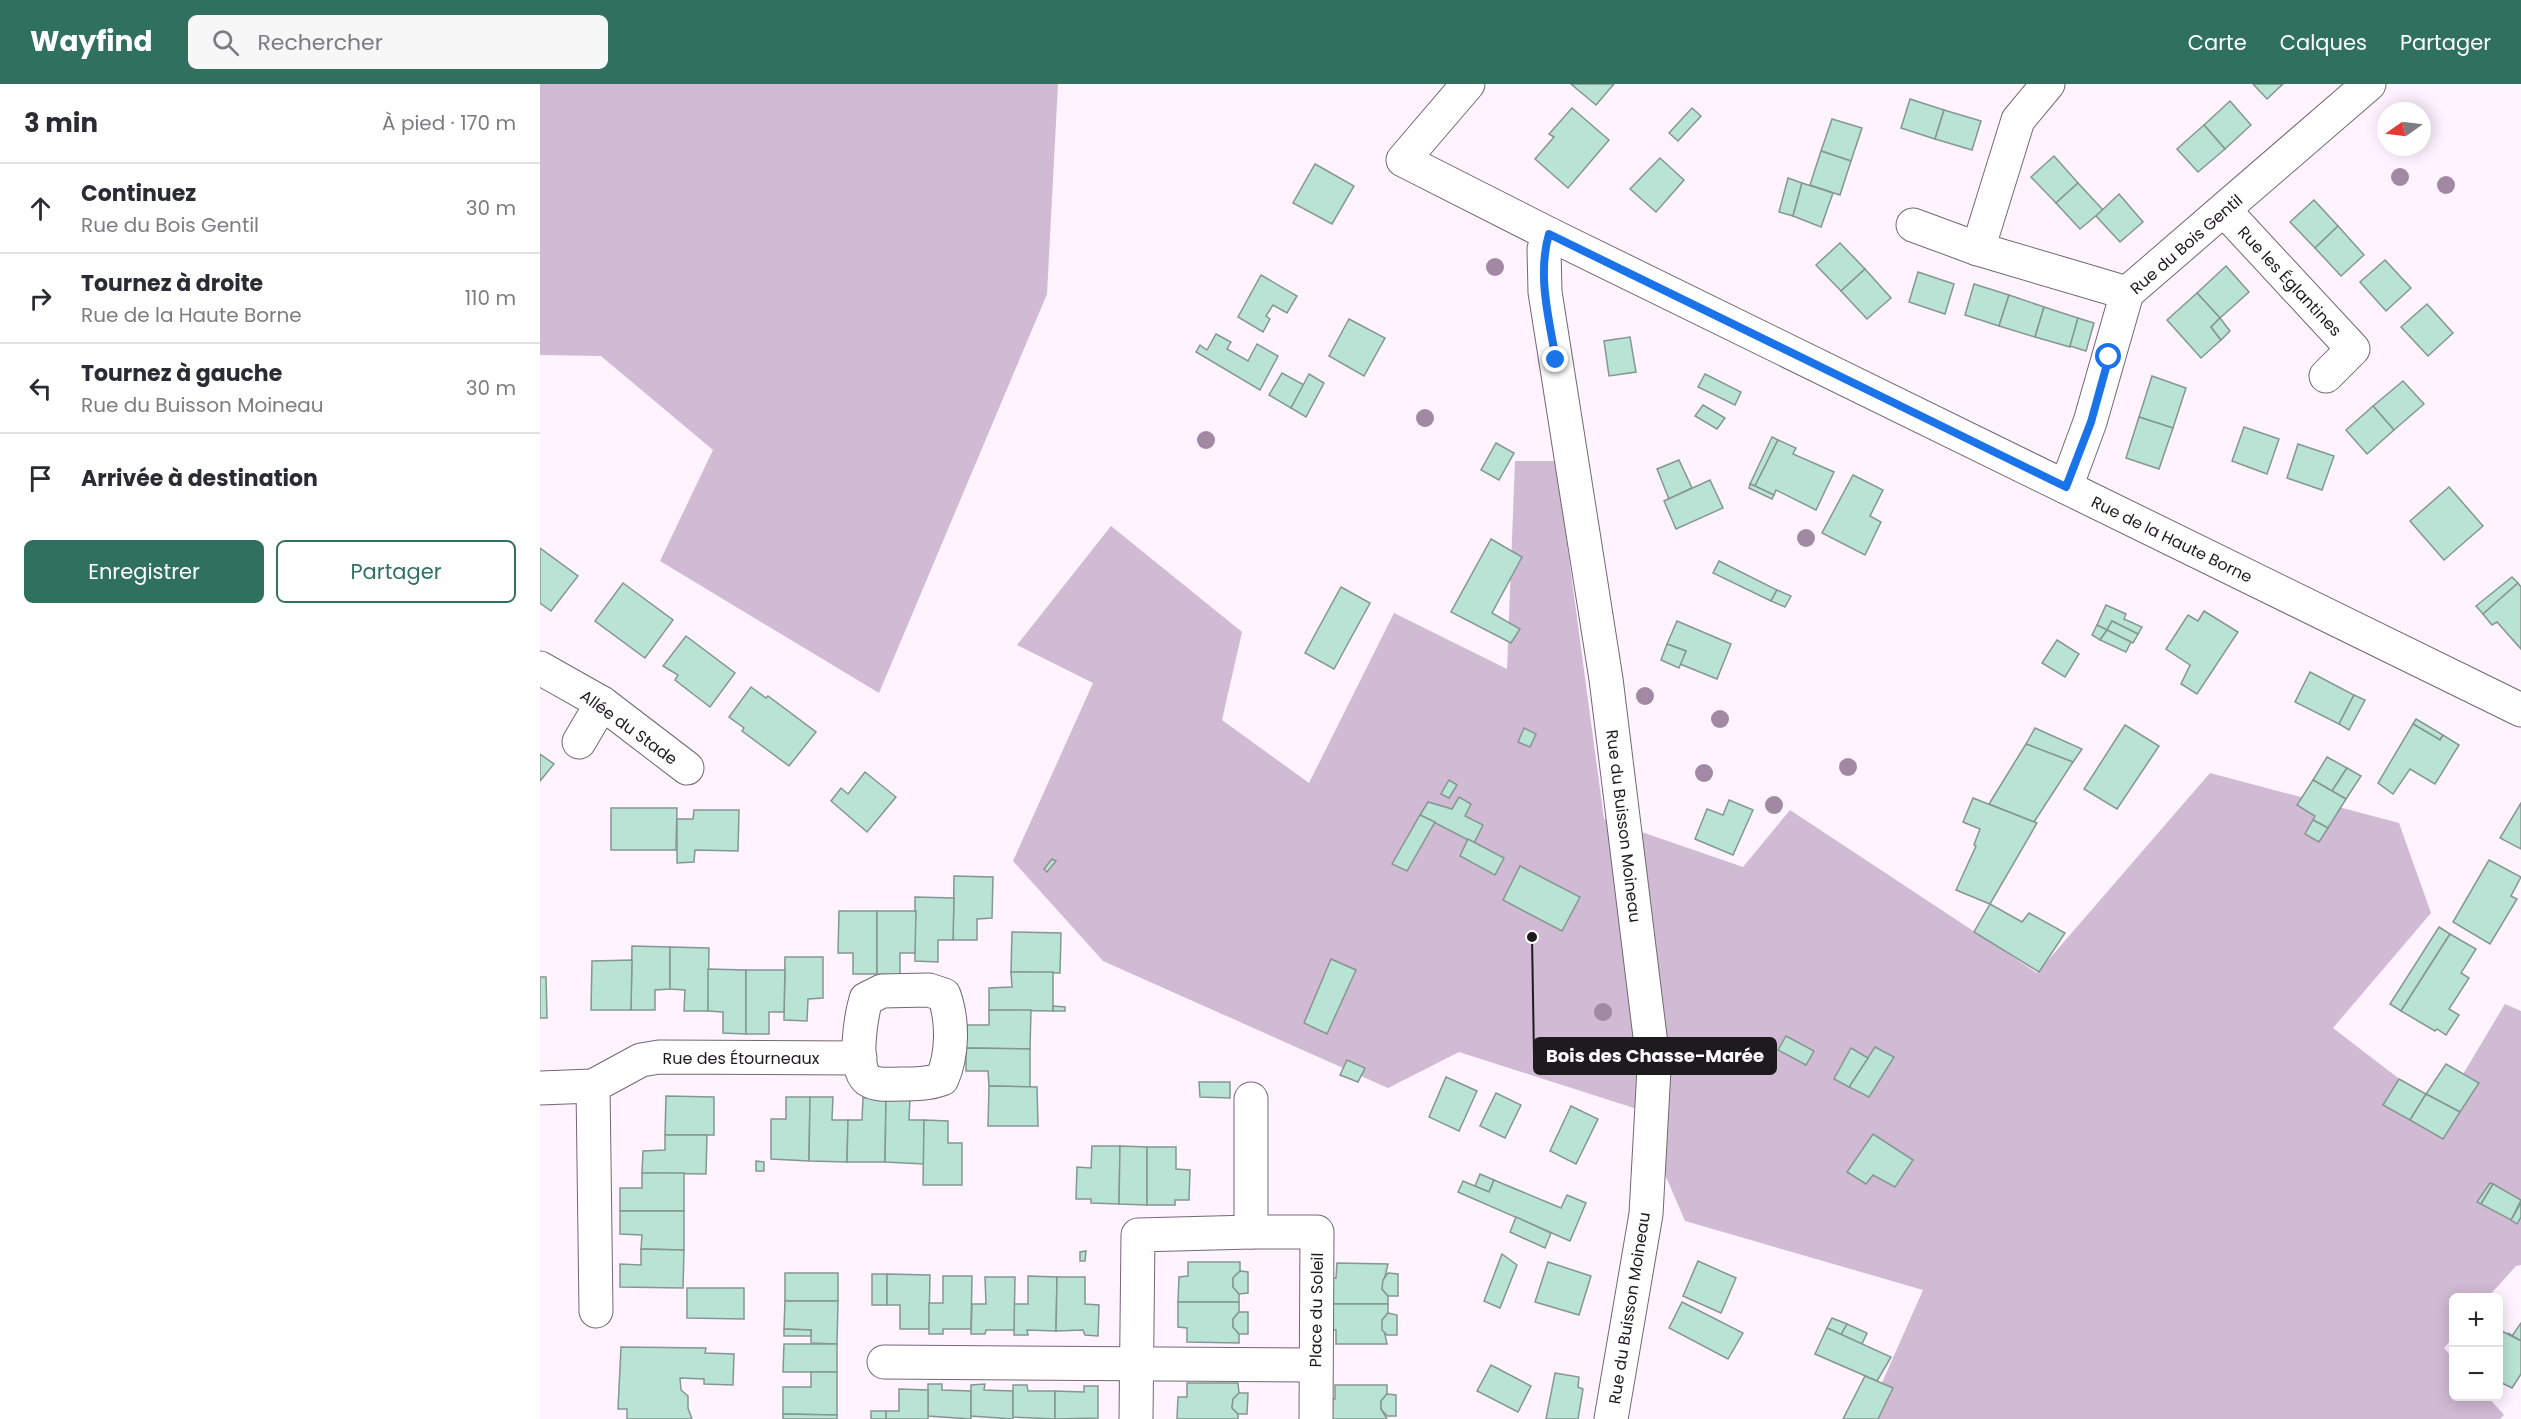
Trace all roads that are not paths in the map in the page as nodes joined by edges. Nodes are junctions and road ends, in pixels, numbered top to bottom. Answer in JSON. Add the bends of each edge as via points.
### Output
{"nodes":[{"id":1,"x":1468,"y":84,"type":"edge"},
{"id":2,"x":2048,"y":84,"type":"edge"},
{"id":3,"x":2369,"y":84,"type":"edge"},
{"id":4,"x":2226,"y":211,"type":"junction"},
{"id":5,"x":1913,"y":225,"type":"dead end"},
{"id":6,"x":1549,"y":234,"type":"junction"},
{"id":7,"x":1978,"y":249,"type":"junction"},
{"id":8,"x":2127,"y":293,"type":"junction"},
{"id":9,"x":2326,"y":376,"type":"dead end"},
{"id":10,"x":2066,"y":487,"type":"junction"},
{"id":11,"x":540,"y":668,"type":"edge"},
{"id":12,"x":602,"y":703,"type":"junction"},
{"id":13,"x":2521,"y":710,"type":"edge"},
{"id":14,"x":579,"y":742,"type":"dead end"},
{"id":15,"x":687,"y":768,"type":"dead end"},
{"id":16,"x":860,"y":1058,"type":"dead end"},
{"id":17,"x":593,"y":1086,"type":"junction"},
{"id":18,"x":540,"y":1088,"type":"edge"},
{"id":19,"x":1251,"y":1100,"type":"dead end"},
{"id":20,"x":1251,"y":1232,"type":"junction"},
{"id":21,"x":596,"y":1311,"type":"dead end"},
{"id":22,"x":885,"y":1362,"type":"dead end"},
{"id":23,"x":1137,"y":1362,"type":"junction"},
{"id":24,"x":1314,"y":1365,"type":"junction"},
{"id":25,"x":1136,"y":1419,"type":"edge"},
{"id":26,"x":1316,"y":1419,"type":"edge"},
{"id":27,"x":1611,"y":1419,"type":"edge"}],
"edges":[{"from":1,"to":6,"type":"street","name":"Rue de la Haute Borne","via":[[1403,160]]},
{"from":2,"to":7,"type":"street","via":[[2018,120]]},
{"from":3,"to":4,"type":"street","name":"Rue du Bois Gentil"},
{"from":4,"to":8,"type":"street","name":"Rue du Bois Gentil"},
{"from":4,"to":9,"type":"street","name":"Rue les Églantines","via":[[2353,349]]},
{"from":5,"to":7,"type":"street"},
{"from":6,"to":10,"type":"street","name":"Rue de la Haute Borne"},
{"from":6,"to":27,"type":"street","name":"Rue du Buisson Moineau","via":[[1544,249],[1545,292],[1606,679],[1654,1069],[1646,1214]]},
{"from":7,"to":8,"type":"street"},
{"from":8,"to":10,"type":"street","name":"Rue du Bois Gentil","via":[[2091,422]]},
{"from":10,"to":13,"type":"street","name":"Rue de la Haute Borne"},
{"from":11,"to":12,"type":"street","name":"Allée du Stade"},
{"from":12,"to":14,"type":"street"},
{"from":12,"to":15,"type":"street","name":"Allée du Stade"},
{"from":16,"to":17,"type":"street","name":"Rue des Étourneaux","via":[[659,1057],[640,1060]]},
{"from":17,"to":18,"type":"street","name":"Rue des Étourneaux"},
{"from":17,"to":21,"type":"street"},
{"from":19,"to":20,"type":"street"},
{"from":20,"to":23,"type":"street","via":[[1138,1234]]},
{"from":20,"to":24,"type":"street","name":"Place du Soleil","via":[[1317,1232]]},
{"from":22,"to":23,"type":"street"},
{"from":23,"to":24,"type":"street"},
{"from":23,"to":25,"type":"street"},
{"from":24,"to":26,"type":"street","name":"Place du Soleil"}]}
